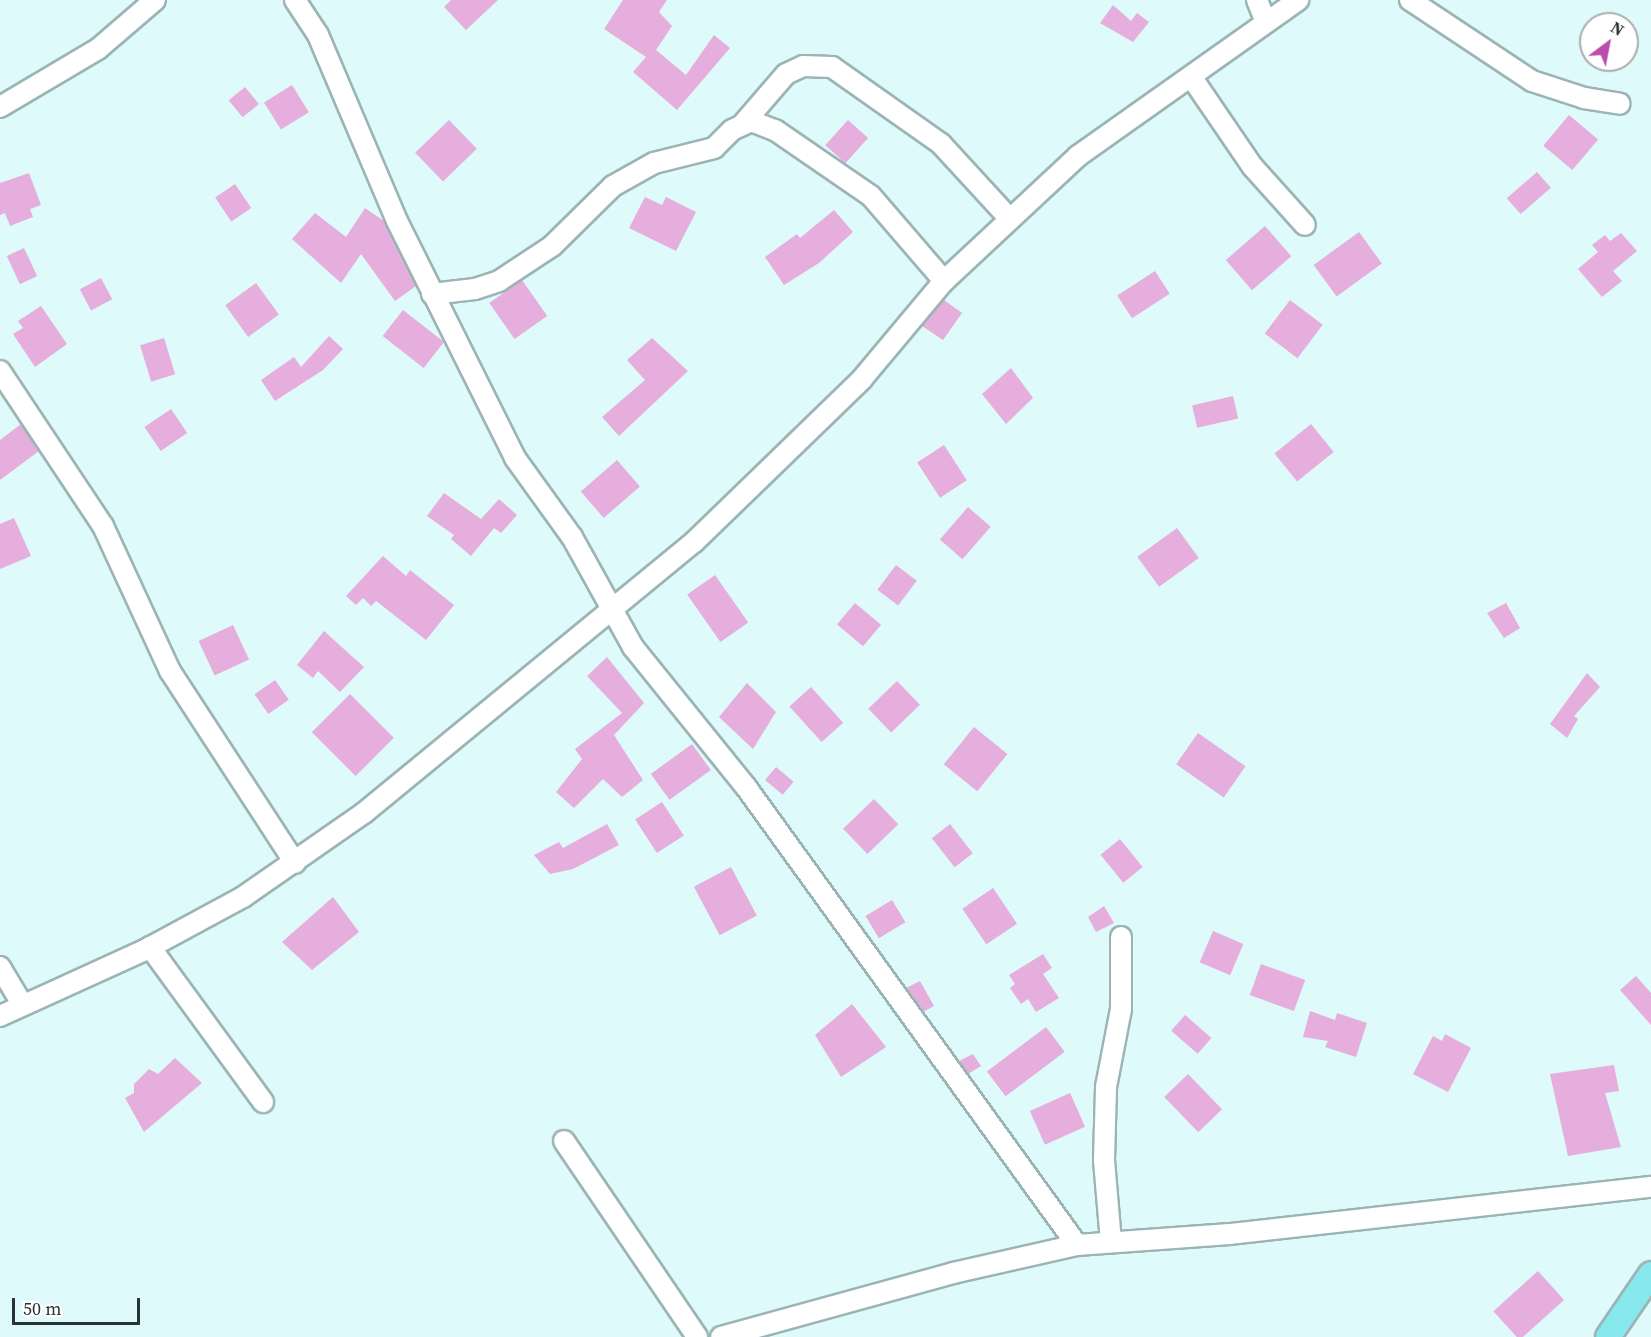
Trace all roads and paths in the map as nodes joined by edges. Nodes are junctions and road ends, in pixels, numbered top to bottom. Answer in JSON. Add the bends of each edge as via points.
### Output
{"nodes":[{"id":1,"x":155,"y":0,"type":"edge"},
{"id":2,"x":295,"y":0,"type":"edge"},
{"id":3,"x":1257,"y":0,"type":"edge"},
{"id":4,"x":1298,"y":0,"type":"edge"},
{"id":5,"x":1410,"y":0,"type":"edge"},
{"id":6,"x":1266,"y":22,"type":"junction"},
{"id":7,"x":1192,"y":78,"type":"junction"},
{"id":8,"x":1620,"y":104,"type":"dead end"},
{"id":9,"x":0,"y":107,"type":"edge"},
{"id":10,"x":742,"y":125,"type":"junction"},
{"id":11,"x":1010,"y":219,"type":"junction"},
{"id":12,"x":1305,"y":225,"type":"dead end"},
{"id":13,"x":944,"y":281,"type":"junction"},
{"id":14,"x":432,"y":294,"type":"junction"},
{"id":15,"x":0,"y":371,"type":"edge"},
{"id":16,"x":613,"y":607,"type":"junction"},
{"id":17,"x":295,"y":863,"type":"junction"},
{"id":18,"x":1121,"y":936,"type":"dead end"},
{"id":19,"x":150,"y":947,"type":"junction"},
{"id":20,"x":0,"y":967,"type":"edge"},
{"id":21,"x":22,"y":1004,"type":"junction"},
{"id":22,"x":0,"y":1016,"type":"edge"},
{"id":23,"x":263,"y":1102,"type":"dead end"},
{"id":24,"x":564,"y":1141,"type":"dead end"},
{"id":25,"x":1651,"y":1187,"type":"edge"},
{"id":26,"x":1111,"y":1242,"type":"junction"},
{"id":27,"x":1077,"y":1245,"type":"junction"},
{"id":28,"x":1651,"y":1274,"type":"edge"},
{"id":29,"x":762,"y":1330,"type":"edge"},
{"id":30,"x":697,"y":1337,"type":"edge"},
{"id":31,"x":722,"y":1337,"type":"edge"},
{"id":32,"x":1608,"y":1337,"type":"edge"}],
"edges":[{"from":1,"to":9,"type":"street","via":[[98,49]]},
{"from":2,"to":14,"type":"street","via":[[318,35]]},
{"from":3,"to":6,"type":"street"},
{"from":4,"to":6,"type":"street"},
{"from":5,"to":8,"type":"street","via":[[1532,81],[1584,98]]},
{"from":6,"to":7,"type":"street"},
{"from":7,"to":11,"type":"street","via":[[1078,156]]},
{"from":7,"to":12,"type":"street","via":[[1252,166]]},
{"from":10,"to":11,"type":"street","via":[[786,74],[803,66],[832,67],[941,144]]},
{"from":10,"to":13,"type":"street","via":[[751,121],[775,130],[872,196]]},
{"from":10,"to":14,"type":"street","via":[[714,148],[681,160],[654,163],[613,186],[552,246],[499,281],[474,290]]},
{"from":11,"to":13,"type":"street"},
{"from":13,"to":16,"type":"street","via":[[862,379],[808,433],[694,542]]},
{"from":14,"to":16,"type":"street","via":[[515,458],[572,537]]},
{"from":15,"to":17,"type":"street","via":[[103,526],[170,671]]},
{"from":16,"to":17,"type":"street","via":[[539,673]]},
{"from":16,"to":27,"type":"street","via":[[633,647],[746,787]]},
{"from":17,"to":19,"type":"street"},
{"from":18,"to":26,"type":"street","via":[[1121,1009],[1106,1087],[1104,1160]]},
{"from":19,"to":21,"type":"street"},
{"from":19,"to":23,"type":"street"},
{"from":20,"to":21,"type":"street"},
{"from":21,"to":22,"type":"street"},
{"from":24,"to":30,"type":"street"},
{"from":25,"to":26,"type":"street","via":[[1230,1234]]},
{"from":26,"to":27,"type":"street"},
{"from":27,"to":29,"type":"street"},
{"from":28,"to":32,"type":"main road"},
{"from":29,"to":31,"type":"street"}]}
